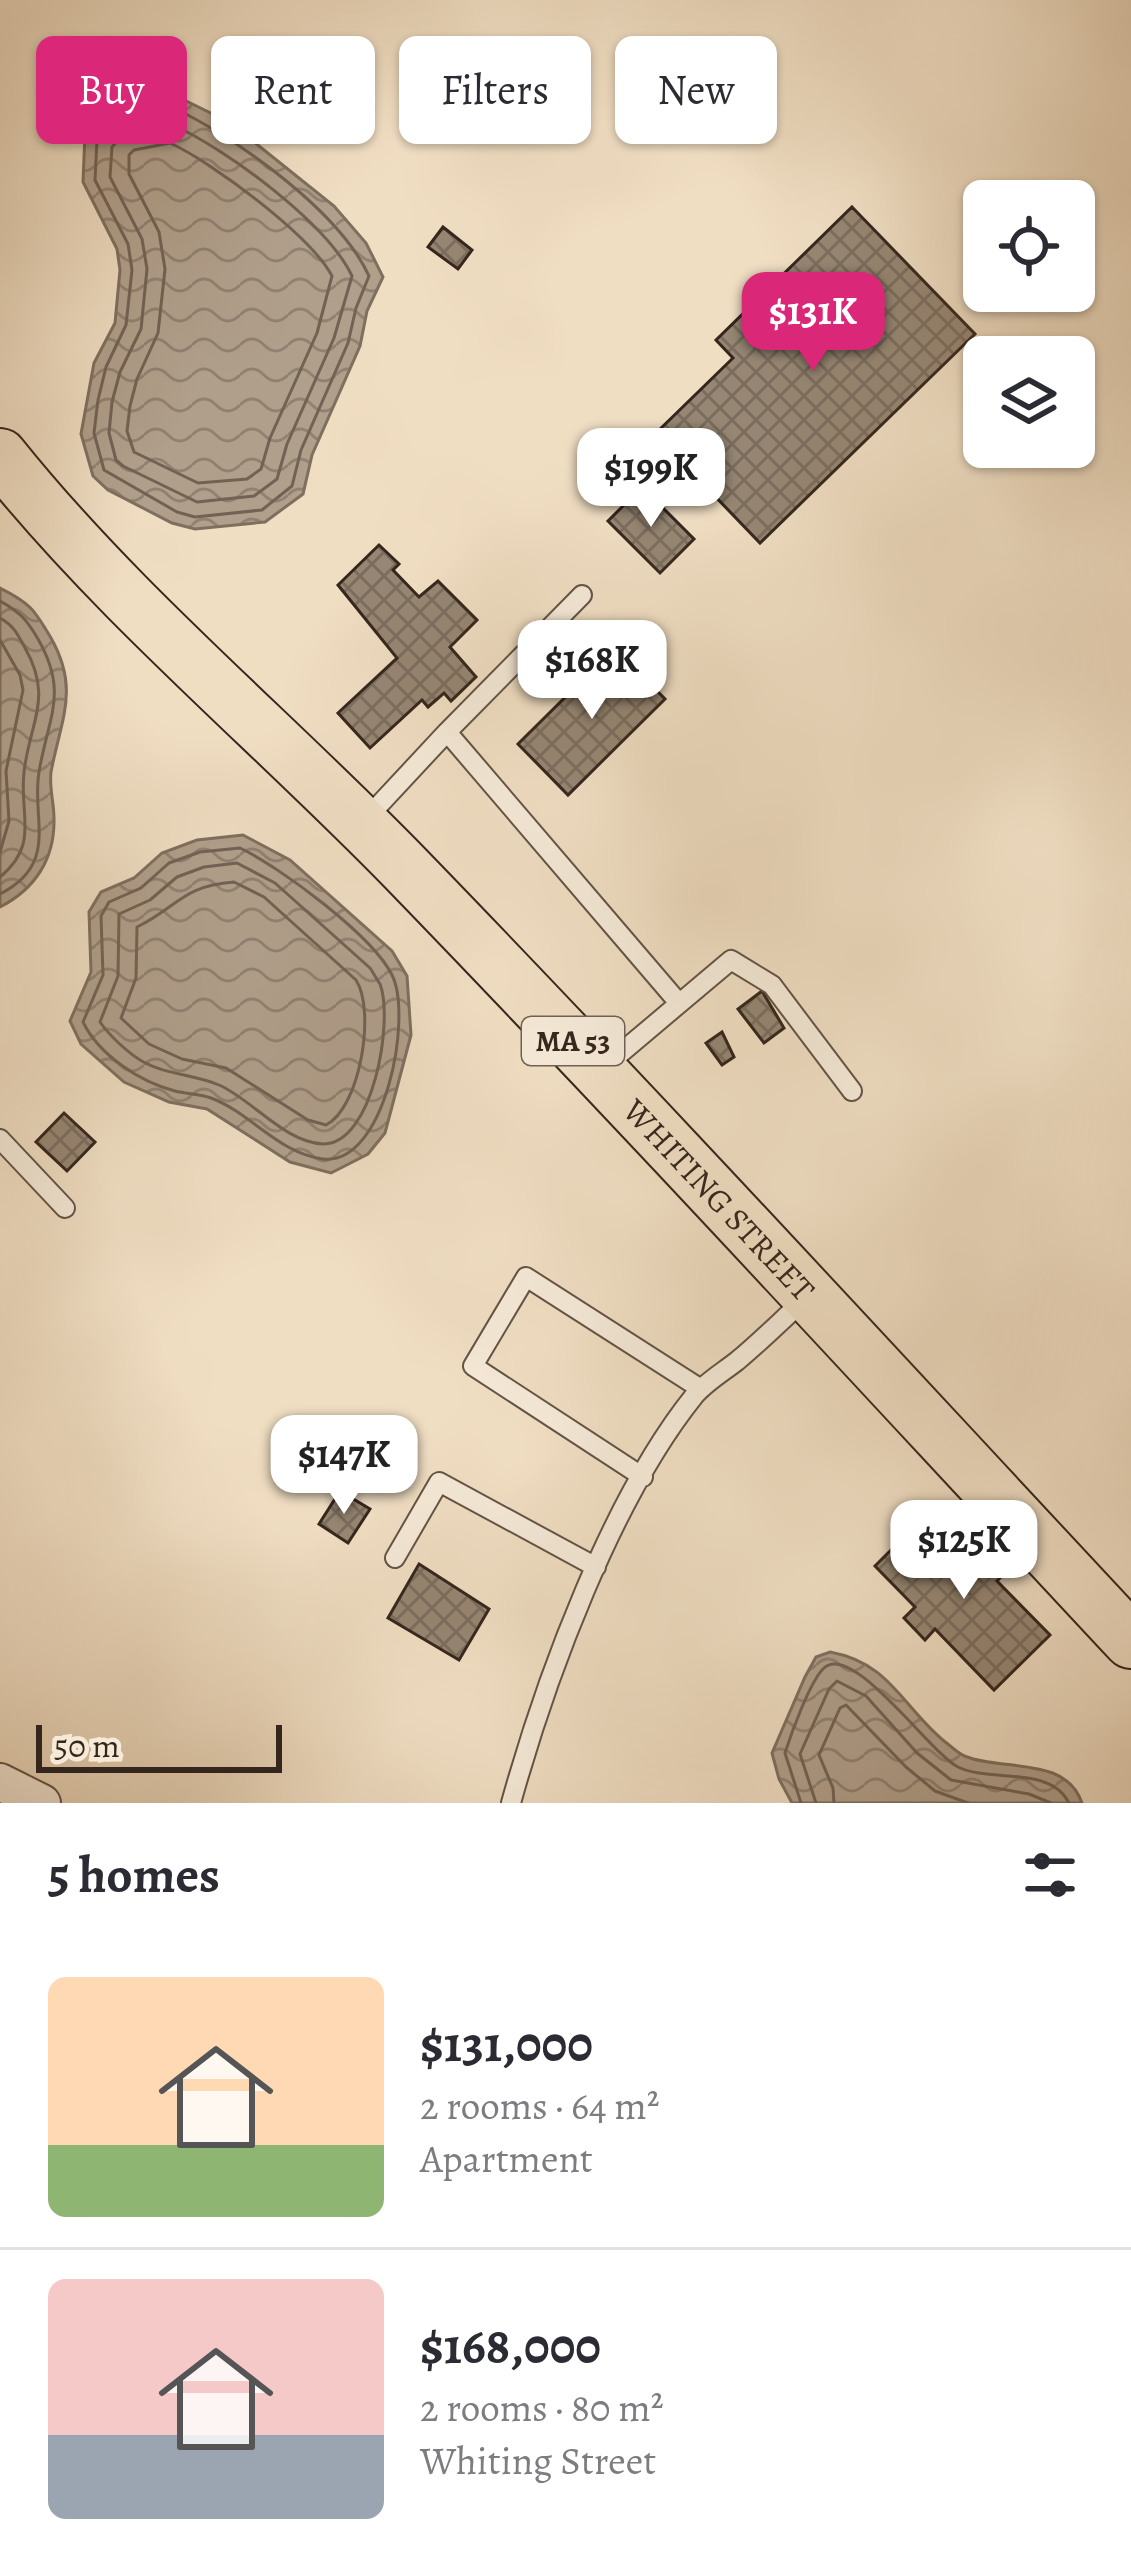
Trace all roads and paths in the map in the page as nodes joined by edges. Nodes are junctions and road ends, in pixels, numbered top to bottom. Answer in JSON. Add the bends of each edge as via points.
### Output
{"nodes":[{"id":1,"x":1,"y":460,"type":"edge"},
{"id":2,"x":582,"y":595,"type":"dead end"},
{"id":3,"x":447,"y":732,"type":"junction"},
{"id":4,"x":362,"y":824,"type":"junction"},
{"id":5,"x":678,"y":1002,"type":"junction"},
{"id":6,"x":600,"y":1070,"type":"junction"},
{"id":7,"x":853,"y":1091,"type":"dead end"},
{"id":8,"x":0,"y":1139,"type":"edge"},
{"id":9,"x":65,"y":1208,"type":"dead end"},
{"id":10,"x":810,"y":1294,"type":"junction"},
{"id":11,"x":701,"y":1389,"type":"junction"},
{"id":12,"x":643,"y":1477,"type":"junction"},
{"id":13,"x":395,"y":1558,"type":"dead end"},
{"id":14,"x":596,"y":1567,"type":"junction"},
{"id":15,"x":1131,"y":1641,"type":"edge"},
{"id":16,"x":0,"y":1782,"type":"edge"},
{"id":17,"x":42,"y":1803,"type":"edge"},
{"id":18,"x":511,"y":1803,"type":"edge"}],
"edges":[{"from":1,"to":4,"type":"main road","name":"WHITING STREET","number":"MA 53"},
{"from":2,"to":3,"type":"lane"},
{"from":3,"to":4,"type":"lane"},
{"from":3,"to":5,"type":"lane"},
{"from":4,"to":6,"type":"main road","name":"WHITING STREET","number":"MA 53"},
{"from":5,"to":6,"type":"lane"},
{"from":5,"to":7,"type":"lane","via":[[731,961],[772,986]]},
{"from":6,"to":10,"type":"main road","name":"WHITING STREET","number":"MA 53"},
{"from":8,"to":9,"type":"lane"},
{"from":10,"to":11,"type":"lane"},
{"from":10,"to":15,"type":"main road","name":"WHITING STREET","number":"MA 53"},
{"from":11,"to":12,"type":"lane"},
{"from":11,"to":12,"type":"lane","via":[[526,1277],[472,1366]]},
{"from":12,"to":14,"type":"lane"},
{"from":13,"to":14,"type":"lane","via":[[439,1482]]},
{"from":14,"to":18,"type":"lane"},
{"from":16,"to":17,"type":"street"}]}
